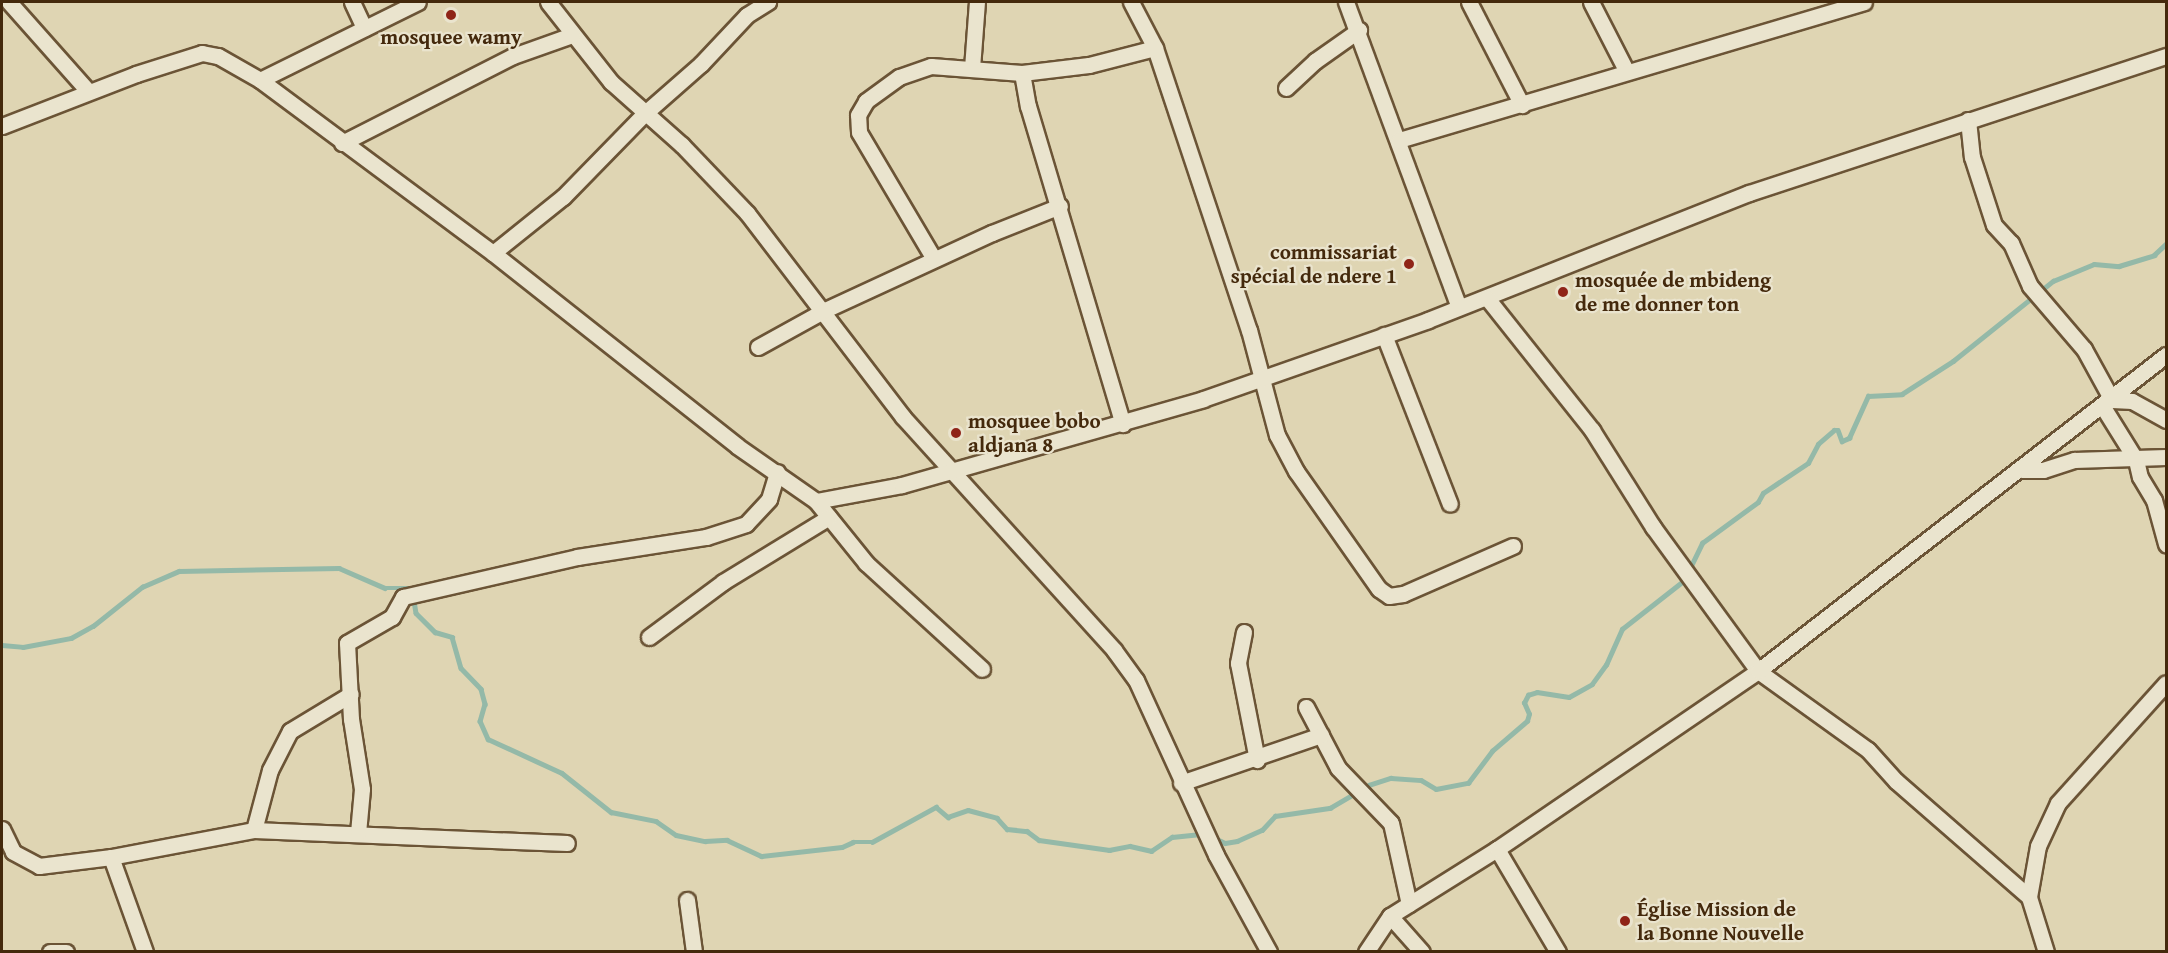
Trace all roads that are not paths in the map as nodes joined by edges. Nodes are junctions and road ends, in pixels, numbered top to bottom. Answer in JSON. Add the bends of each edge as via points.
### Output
{"nodes":[{"id":1,"x":9,"y":2,"type":"edge"},
{"id":2,"x":352,"y":2,"type":"edge"},
{"id":3,"x":418,"y":2,"type":"edge"},
{"id":4,"x":548,"y":2,"type":"edge"},
{"id":5,"x":768,"y":2,"type":"edge"},
{"id":6,"x":977,"y":2,"type":"edge"},
{"id":7,"x":1131,"y":2,"type":"edge"},
{"id":8,"x":1346,"y":2,"type":"edge"},
{"id":9,"x":1469,"y":2,"type":"edge"},
{"id":10,"x":1591,"y":2,"type":"edge"},
{"id":11,"x":1864,"y":2,"type":"edge"},
{"id":12,"x":1843,"y":4,"type":"edge"},
{"id":13,"x":746,"y":8,"type":"edge"},
{"id":14,"x":364,"y":28,"type":"junction"},
{"id":15,"x":1359,"y":30,"type":"junction"},
{"id":16,"x":572,"y":34,"type":"junction"},
{"id":17,"x":1155,"y":48,"type":"junction"},
{"id":18,"x":2166,"y":56,"type":"edge"},
{"id":19,"x":972,"y":68,"type":"junction"},
{"id":20,"x":1626,"y":70,"type":"junction"},
{"id":21,"x":1022,"y":73,"type":"junction"},
{"id":22,"x":260,"y":81,"type":"junction"},
{"id":23,"x":1286,"y":88,"type":"dead end"},
{"id":24,"x":88,"y":91,"type":"junction"},
{"id":25,"x":1522,"y":105,"type":"junction"},
{"id":26,"x":644,"y":114,"type":"junction"},
{"id":27,"x":1968,"y":120,"type":"junction"},
{"id":28,"x":2,"y":126,"type":"edge"},
{"id":29,"x":1399,"y":140,"type":"junction"},
{"id":30,"x":342,"y":143,"type":"junction"},
{"id":31,"x":1060,"y":206,"type":"junction"},
{"id":32,"x":493,"y":253,"type":"junction"},
{"id":33,"x":934,"y":260,"type":"junction"},
{"id":34,"x":1487,"y":298,"type":"junction"},
{"id":35,"x":1459,"y":307,"type":"junction"},
{"id":36,"x":825,"y":310,"type":"junction"},
{"id":37,"x":1384,"y":335,"type":"junction"},
{"id":38,"x":758,"y":347,"type":"dead end"},
{"id":39,"x":2166,"y":355,"type":"edge"},
{"id":40,"x":1263,"y":378,"type":"junction"},
{"id":41,"x":2108,"y":404,"type":"junction"},
{"id":42,"x":2166,"y":420,"type":"edge"},
{"id":43,"x":1123,"y":424,"type":"junction"},
{"id":44,"x":2166,"y":457,"type":"edge"},
{"id":45,"x":2136,"y":460,"type":"junction"},
{"id":46,"x":2022,"y":470,"type":"junction"},
{"id":47,"x":777,"y":472,"type":"junction"},
{"id":48,"x":950,"y":472,"type":"junction"},
{"id":49,"x":816,"y":501,"type":"junction"},
{"id":50,"x":1450,"y":504,"type":"dead end"},
{"id":51,"x":829,"y":517,"type":"junction"},
{"id":52,"x":2166,"y":544,"type":"edge"},
{"id":53,"x":1513,"y":546,"type":"dead end"},
{"id":54,"x":1244,"y":632,"type":"dead end"},
{"id":55,"x":649,"y":637,"type":"dead end"},
{"id":56,"x":982,"y":669,"type":"dead end"},
{"id":57,"x":1758,"y":671,"type":"junction"},
{"id":58,"x":2166,"y":683,"type":"edge"},
{"id":59,"x":351,"y":694,"type":"junction"},
{"id":60,"x":1306,"y":707,"type":"dead end"},
{"id":61,"x":1321,"y":735,"type":"junction"},
{"id":62,"x":1257,"y":760,"type":"junction"},
{"id":63,"x":1181,"y":783,"type":"junction"},
{"id":64,"x":2,"y":829,"type":"edge"},
{"id":65,"x":254,"y":830,"type":"junction"},
{"id":66,"x":358,"y":833,"type":"junction"},
{"id":67,"x":567,"y":843,"type":"dead end"},
{"id":68,"x":1497,"y":849,"type":"junction"},
{"id":69,"x":111,"y":857,"type":"junction"},
{"id":70,"x":2030,"y":897,"type":"junction"},
{"id":71,"x":687,"y":900,"type":"dead end"},
{"id":72,"x":1409,"y":904,"type":"junction"},
{"id":73,"x":1390,"y":916,"type":"junction"},
{"id":74,"x":50,"y":951,"type":"edge"},
{"id":75,"x":66,"y":951,"type":"edge"},
{"id":76,"x":145,"y":951,"type":"edge"},
{"id":77,"x":694,"y":951,"type":"edge"},
{"id":78,"x":1269,"y":951,"type":"edge"},
{"id":79,"x":1366,"y":951,"type":"edge"},
{"id":80,"x":1422,"y":951,"type":"edge"},
{"id":81,"x":1558,"y":951,"type":"edge"},
{"id":82,"x":2046,"y":951,"type":"edge"}],
"edges":[{"from":1,"to":24,"type":"street"},
{"from":2,"to":14,"type":"street"},
{"from":3,"to":14,"type":"street"},
{"from":4,"to":16,"type":"street"},
{"from":5,"to":13,"type":"street"},
{"from":6,"to":19,"type":"street"},
{"from":7,"to":17,"type":"street"},
{"from":8,"to":15,"type":"street"},
{"from":9,"to":25,"type":"street"},
{"from":10,"to":20,"type":"street"},
{"from":11,"to":12,"type":"street"},
{"from":12,"to":20,"type":"street"},
{"from":13,"to":26,"type":"street","via":[[701,64]]},
{"from":14,"to":22,"type":"street"},
{"from":15,"to":23,"type":"street","via":[[1315,61]]},
{"from":15,"to":29,"type":"street"},
{"from":16,"to":26,"type":"street"},
{"from":16,"to":30,"type":"street","via":[[513,56]]},
{"from":17,"to":21,"type":"street","via":[[1089,65]]},
{"from":17,"to":40,"type":"street"},
{"from":18,"to":27,"type":"street"},
{"from":19,"to":21,"type":"street"},
{"from":19,"to":33,"type":"street","via":[[931,66],[898,77],[866,101],[858,115],[859,132]]},
{"from":20,"to":25,"type":"street"},
{"from":21,"to":31,"type":"street","via":[[1028,106]]},
{"from":22,"to":24,"type":"street","via":[[218,56],[202,53]]},
{"from":22,"to":30,"type":"street"},
{"from":24,"to":28,"type":"street"},
{"from":25,"to":29,"type":"street"},
{"from":26,"to":32,"type":"street","via":[[563,197]]},
{"from":26,"to":36,"type":"street","via":[[682,145],[747,213]]},
{"from":27,"to":34,"type":"street","via":[[1749,193]]},
{"from":27,"to":41,"type":"street","via":[[1972,157],[1994,225],[2011,243],[2030,286],[2084,349]]},
{"from":29,"to":35,"type":"street"},
{"from":30,"to":32,"type":"street"},
{"from":31,"to":33,"type":"street"},
{"from":31,"to":43,"type":"street"},
{"from":32,"to":47,"type":"street","via":[[737,446]]},
{"from":33,"to":36,"type":"street"},
{"from":34,"to":35,"type":"street"},
{"from":34,"to":57,"type":"street","via":[[1592,430],[1653,527]]},
{"from":35,"to":37,"type":"street"},
{"from":36,"to":38,"type":"street"},
{"from":36,"to":48,"type":"street","via":[[903,417]]},
{"from":37,"to":40,"type":"street"},
{"from":37,"to":50,"type":"street"},
{"from":39,"to":41,"type":"street"},
{"from":40,"to":43,"type":"street"},
{"from":40,"to":53,"type":"street","via":[[1277,435],[1296,471],[1379,589],[1389,596],[1402,594]]},
{"from":41,"to":42,"type":"street","via":[[2132,401]]},
{"from":41,"to":45,"type":"street"},
{"from":41,"to":46,"type":"street"},
{"from":43,"to":48,"type":"street"},
{"from":44,"to":45,"type":"street"},
{"from":45,"to":46,"type":"street","via":[[2074,460],[2043,470]]},
{"from":45,"to":52,"type":"street","via":[[2140,477],[2154,500]]},
{"from":46,"to":57,"type":"street","via":[[1906,553]]},
{"from":47,"to":49,"type":"street"},
{"from":47,"to":59,"type":"street","via":[[769,499],[746,524],[706,537],[577,556],[403,597],[392,617],[347,644]]},
{"from":48,"to":49,"type":"street"},
{"from":48,"to":63,"type":"street","via":[[1075,606],[1137,680]]},
{"from":49,"to":51,"type":"street"},
{"from":51,"to":55,"type":"street","via":[[723,582]]},
{"from":51,"to":56,"type":"street","via":[[866,563]]},
{"from":54,"to":62,"type":"street","via":[[1238,663]]},
{"from":57,"to":68,"type":"street"},
{"from":57,"to":70,"type":"street","via":[[1868,750],[1896,781]]},
{"from":58,"to":70,"type":"street","via":[[2058,803],[2038,846]]},
{"from":59,"to":65,"type":"street","via":[[290,731],[270,770]]},
{"from":59,"to":66,"type":"street","via":[[362,789]]},
{"from":60,"to":61,"type":"street"},
{"from":61,"to":62,"type":"street"},
{"from":61,"to":72,"type":"street","via":[[1338,768],[1391,823]]},
{"from":62,"to":63,"type":"street"},
{"from":63,"to":78,"type":"street"},
{"from":64,"to":69,"type":"street","via":[[13,852],[39,866]]},
{"from":65,"to":66,"type":"street"},
{"from":65,"to":69,"type":"street"},
{"from":66,"to":67,"type":"street"},
{"from":68,"to":72,"type":"street"},
{"from":68,"to":81,"type":"street"},
{"from":69,"to":76,"type":"street"},
{"from":70,"to":82,"type":"street"},
{"from":71,"to":77,"type":"street"},
{"from":72,"to":73,"type":"street"},
{"from":73,"to":79,"type":"street"},
{"from":73,"to":80,"type":"street"},
{"from":74,"to":75,"type":"street"}]}
